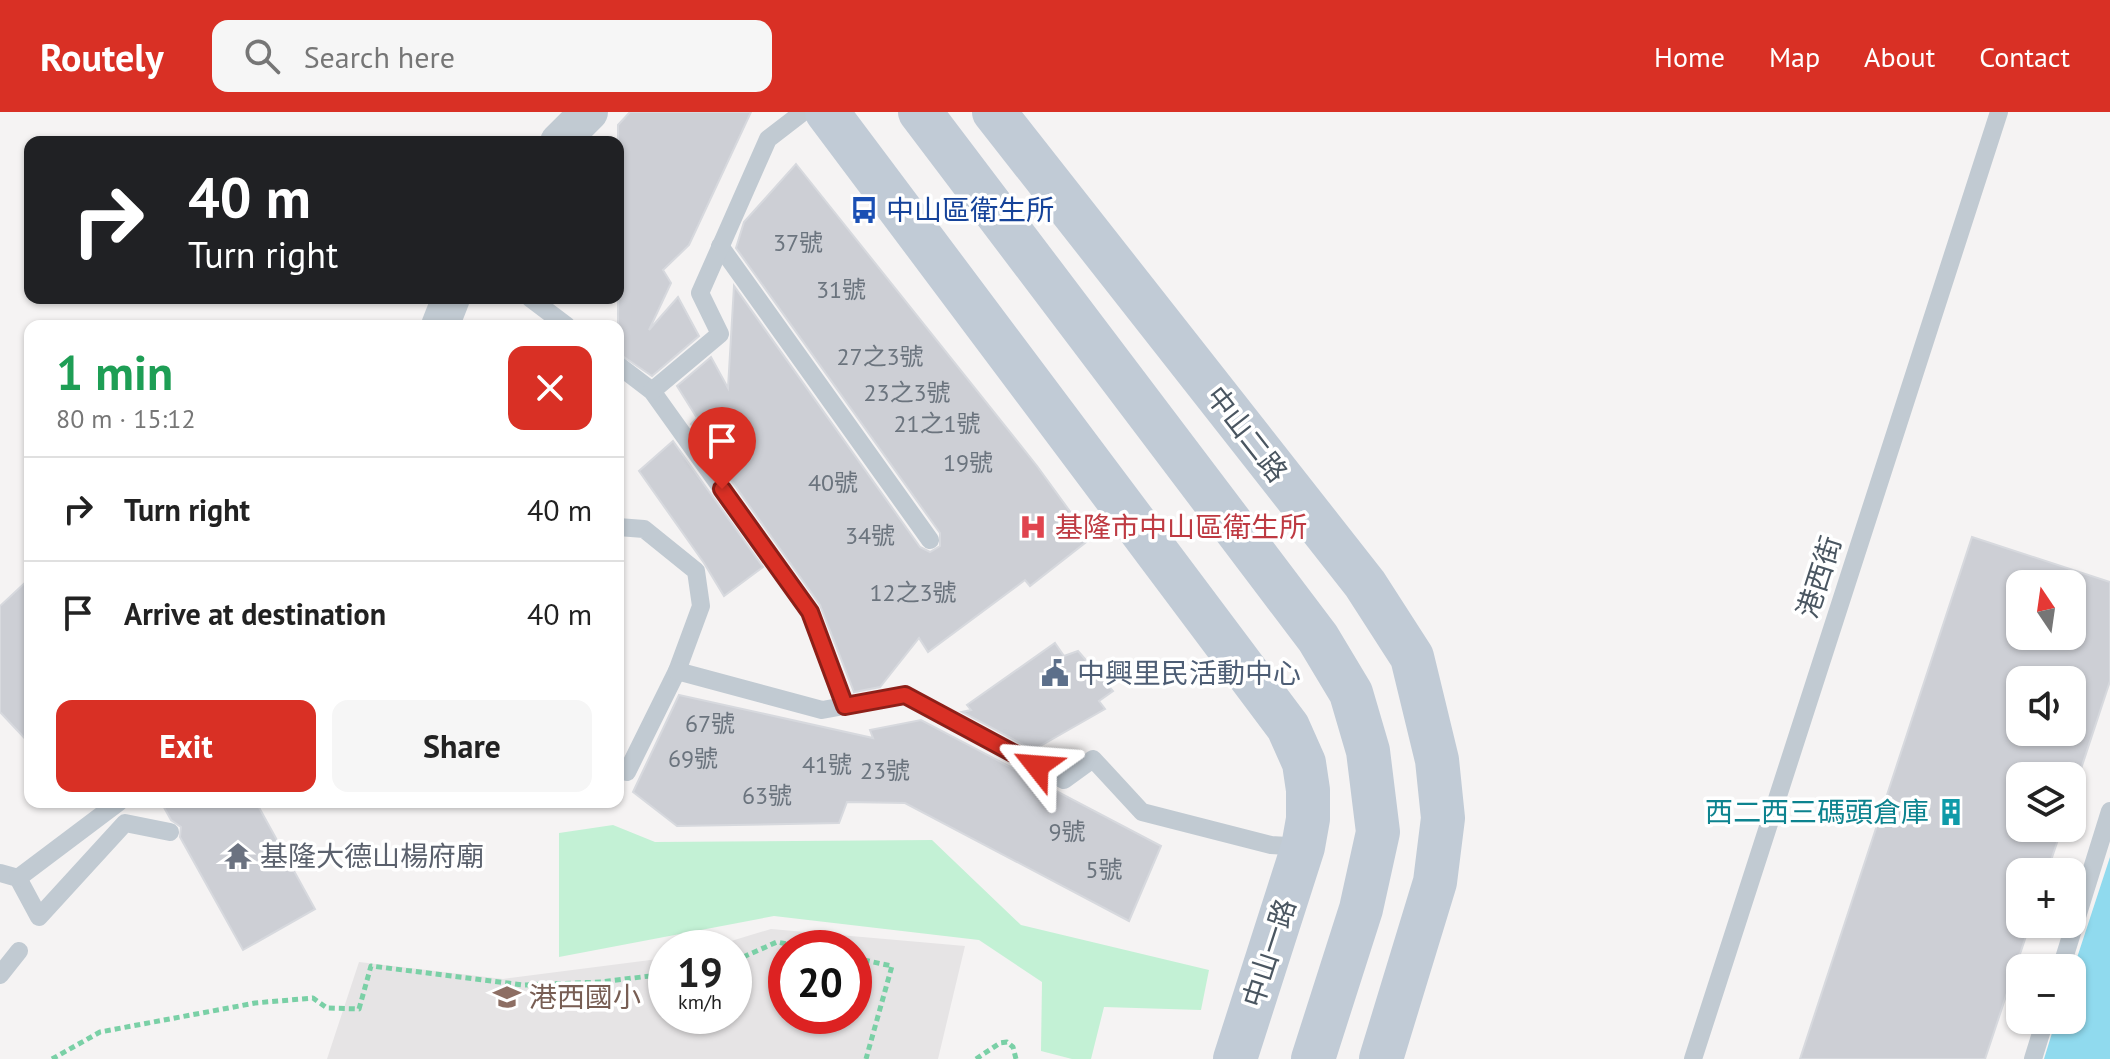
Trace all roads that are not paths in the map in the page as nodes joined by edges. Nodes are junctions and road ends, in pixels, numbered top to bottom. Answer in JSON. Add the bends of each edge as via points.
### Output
{"nodes":[{"id":1,"x":589,"y":112,"type":"edge"},
{"id":2,"x":803,"y":112,"type":"edge"},
{"id":3,"x":827,"y":112,"type":"edge"},
{"id":4,"x":920,"y":112,"type":"edge"},
{"id":5,"x":994,"y":112,"type":"edge"},
{"id":6,"x":1999,"y":112,"type":"edge"},
{"id":7,"x":565,"y":136,"type":"edge"},
{"id":8,"x":720,"y":246,"type":"junction"},
{"id":9,"x":538,"y":304,"type":"edge"},
{"id":10,"x":559,"y":320,"type":"edge"},
{"id":11,"x":624,"y":370,"type":"edge"},
{"id":12,"x":652,"y":391,"type":"junction"},
{"id":13,"x":624,"y":527,"type":"edge"},
{"id":14,"x":930,"y":540,"type":"dead end"},
{"id":15,"x":677,"y":671,"type":"junction"},
{"id":16,"x":845,"y":706,"type":"junction"},
{"id":17,"x":627,"y":772,"type":"dead end"},
{"id":18,"x":110,"y":808,"type":"edge"},
{"id":19,"x":2110,"y":811,"type":"edge"},
{"id":20,"x":170,"y":832,"type":"dead end"},
{"id":21,"x":1303,"y":847,"type":"junction"},
{"id":22,"x":9,"y":875,"type":"edge"},
{"id":23,"x":19,"y":951,"type":"dead end"},
{"id":24,"x":2065,"y":954,"type":"edge"},
{"id":25,"x":0,"y":975,"type":"edge"},
{"id":26,"x":2041,"y":1034,"type":"edge"},
{"id":27,"x":1235,"y":1059,"type":"edge"},
{"id":28,"x":1313,"y":1059,"type":"edge"},
{"id":29,"x":1381,"y":1059,"type":"edge"},
{"id":30,"x":1693,"y":1059,"type":"edge"},
{"id":31,"x":2033,"y":1059,"type":"edge"}],
"edges":[{"from":1,"to":7,"type":"street"},
{"from":2,"to":8,"type":"lane","via":[[768,139]]},
{"from":3,"to":21,"type":"street","via":[[1288,727],[1304,763],[1308,790]]},
{"from":4,"to":28,"type":"street","via":[[1318,638],[1351,693],[1368,751],[1378,832]]},
{"from":5,"to":29,"type":"street","name":"中山二路","via":[[1365,584],[1412,657],[1437,760],[1443,818],[1435,882]]},
{"from":6,"to":30,"type":"lane","name":"港西街"},
{"from":8,"to":12,"type":"lane","via":[[700,293],[720,334]]},
{"from":8,"to":14,"type":"lane"},
{"from":9,"to":10,"type":"lane"},
{"from":11,"to":12,"type":"lane"},
{"from":12,"to":16,"type":"lane","via":[[810,612]]},
{"from":13,"to":15,"type":"lane","via":[[644,529],[696,571],[701,606]]},
{"from":15,"to":16,"type":"lane","via":[[822,710]]},
{"from":15,"to":17,"type":"lane"},
{"from":16,"to":21,"type":"lane","via":[[905,695],[1064,780],[1093,759],[1142,812],[1271,845]]},
{"from":18,"to":22,"type":"lane"},
{"from":19,"to":24,"type":"lane"},
{"from":20,"to":22,"type":"lane","via":[[125,823],[39,917]]},
{"from":21,"to":27,"type":"street","name":"中山一路"},
{"from":23,"to":25,"type":"lane"},
{"from":26,"to":31,"type":"lane"}]}
